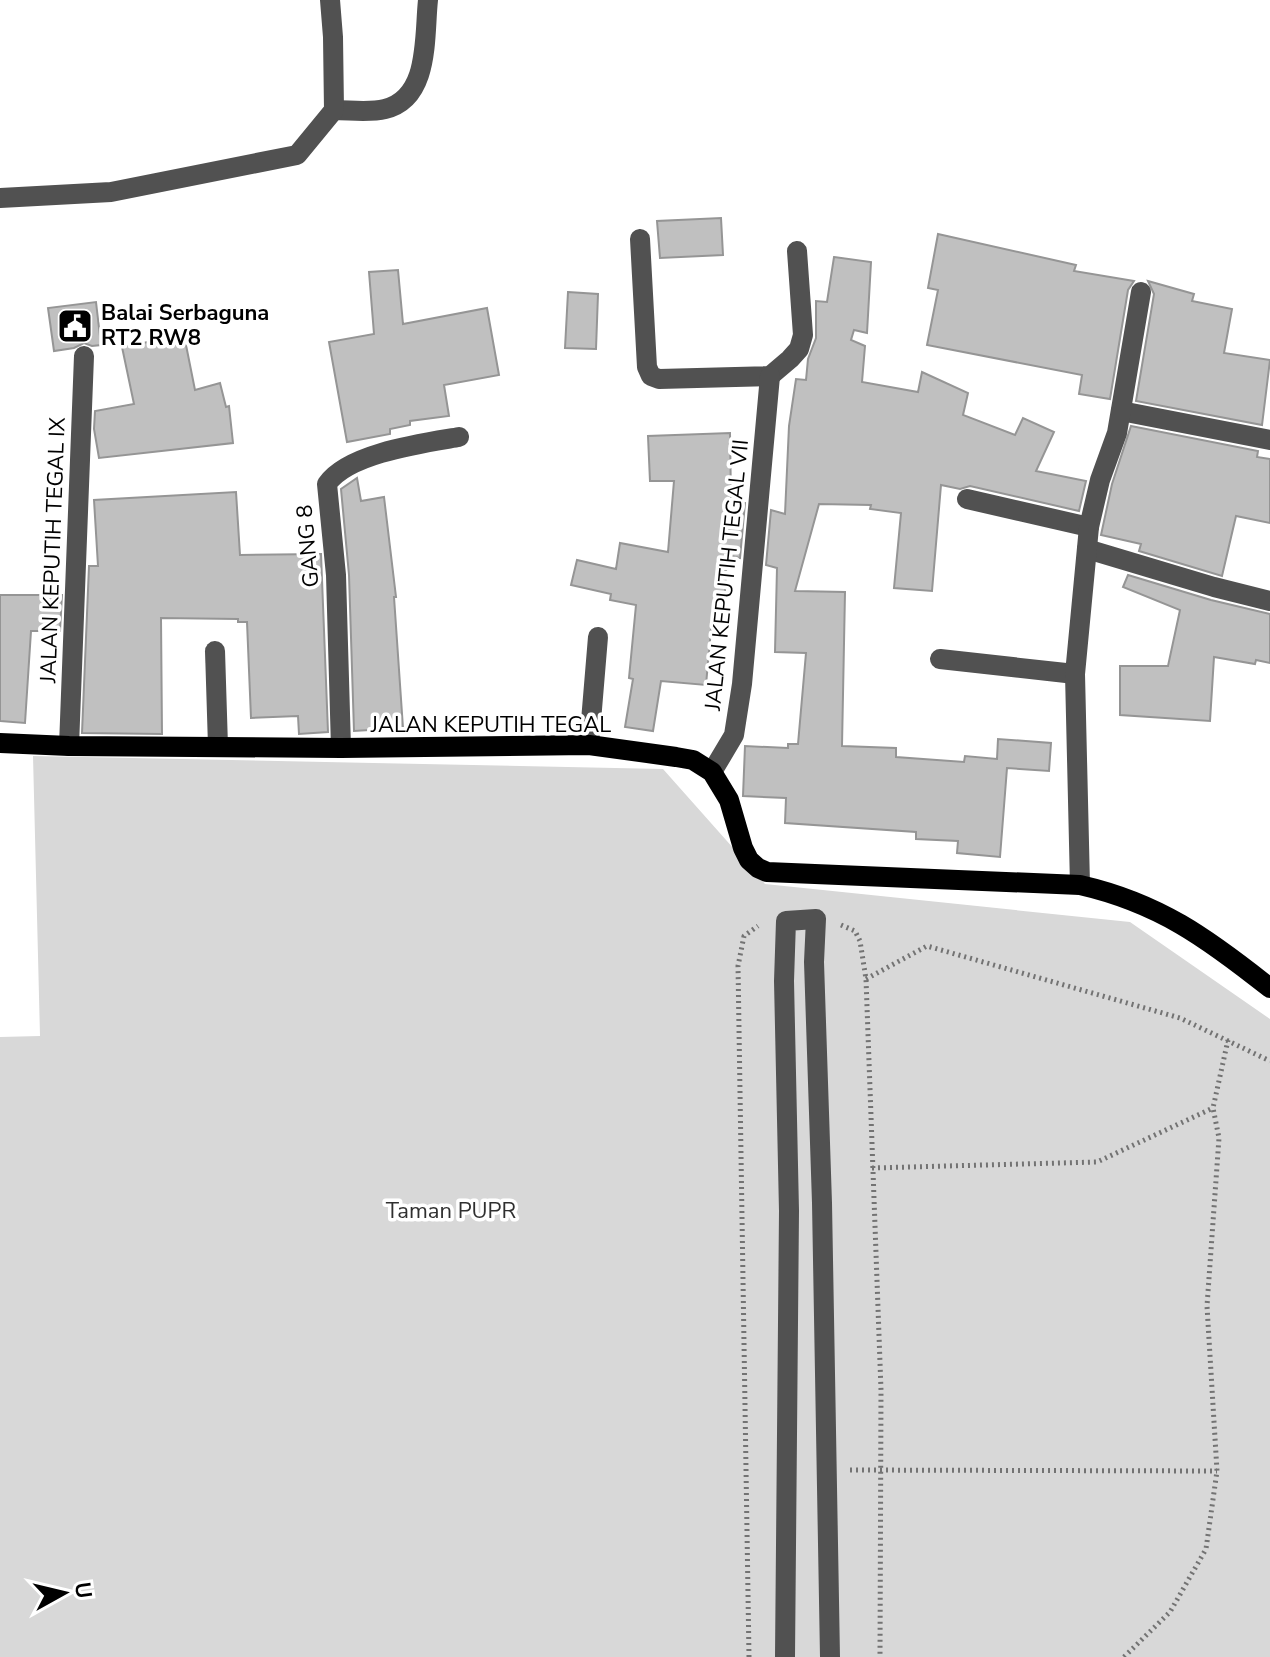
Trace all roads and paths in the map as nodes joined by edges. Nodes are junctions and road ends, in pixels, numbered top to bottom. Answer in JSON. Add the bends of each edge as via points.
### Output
{"nodes":[{"id":1,"x":330,"y":0,"type":"edge"},
{"id":2,"x":428,"y":0,"type":"edge"},
{"id":3,"x":334,"y":110,"type":"junction"},
{"id":4,"x":0,"y":198,"type":"edge"},
{"id":5,"x":640,"y":239,"type":"dead end"},
{"id":6,"x":797,"y":251,"type":"dead end"},
{"id":7,"x":1141,"y":292,"type":"dead end"},
{"id":8,"x":84,"y":356,"type":"dead end"},
{"id":9,"x":770,"y":376,"type":"junction"},
{"id":10,"x":1121,"y":411,"type":"junction"},
{"id":11,"x":459,"y":437,"type":"dead end"},
{"id":12,"x":1270,"y":440,"type":"edge"},
{"id":13,"x":967,"y":499,"type":"dead end"},
{"id":14,"x":1089,"y":527,"type":"junction"},
{"id":15,"x":1087,"y":549,"type":"junction"},
{"id":16,"x":1270,"y":601,"type":"edge"},
{"id":17,"x":598,"y":637,"type":"dead end"},
{"id":18,"x":215,"y":651,"type":"dead end"},
{"id":19,"x":940,"y":659,"type":"dead end"},
{"id":20,"x":1075,"y":674,"type":"junction"},
{"id":21,"x":0,"y":743,"type":"edge"},
{"id":22,"x":589,"y":745,"type":"junction"},
{"id":23,"x":69,"y":746,"type":"junction"},
{"id":24,"x":218,"y":746,"type":"junction"},
{"id":25,"x":341,"y":748,"type":"junction"},
{"id":26,"x":712,"y":772,"type":"junction"},
{"id":27,"x":1080,"y":885,"type":"junction"},
{"id":28,"x":816,"y":919,"type":"junction"},
{"id":29,"x":786,"y":921,"type":"junction"},
{"id":30,"x":866,"y":979,"type":"junction"},
{"id":31,"x":1270,"y":988,"type":"edge"},
{"id":32,"x":1228,"y":1040,"type":"junction"},
{"id":33,"x":1270,"y":1061,"type":"edge"},
{"id":34,"x":1213,"y":1108,"type":"junction"},
{"id":35,"x":872,"y":1168,"type":"junction"},
{"id":36,"x":822,"y":1203,"type":"junction"},
{"id":37,"x":789,"y":1211,"type":"junction"},
{"id":38,"x":881,"y":1469,"type":"junction"},
{"id":39,"x":827,"y":1470,"type":"junction"},
{"id":40,"x":1217,"y":1471,"type":"junction"},
{"id":41,"x":749,"y":1657,"type":"edge"},
{"id":42,"x":785,"y":1657,"type":"edge"},
{"id":43,"x":830,"y":1657,"type":"edge"},
{"id":44,"x":880,"y":1657,"type":"edge"},
{"id":45,"x":1124,"y":1657,"type":"edge"}],
"edges":[{"from":1,"to":3,"type":"street"},
{"from":2,"to":3,"type":"street","via":[[414,90],[382,110]]},
{"from":3,"to":4,"type":"street","via":[[304,149],[287,159],[111,192]]},
{"from":5,"to":9,"type":"street","via":[[651,376]]},
{"from":6,"to":9,"type":"street","via":[[803,335],[799,349]]},
{"from":7,"to":10,"type":"street"},
{"from":8,"to":23,"type":"street","name":"JALAN KEPUTIH TEGAL IX"},
{"from":9,"to":26,"type":"street","name":"JALAN KEPUTIH TEGAL VII","via":[[742,684],[734,735]]},
{"from":10,"to":12,"type":"street"},
{"from":10,"to":14,"type":"street"},
{"from":11,"to":25,"type":"street","name":"GANG 8","via":[[379,452],[327,484],[336,575]]},
{"from":13,"to":14,"type":"street"},
{"from":14,"to":15,"type":"street"},
{"from":15,"to":16,"type":"street"},
{"from":15,"to":20,"type":"street"},
{"from":17,"to":22,"type":"street"},
{"from":18,"to":24,"type":"street"},
{"from":19,"to":20,"type":"street"},
{"from":20,"to":27,"type":"street"},
{"from":21,"to":23,"type":"main road","name":"JALAN KEPUTIH TEGAL"},
{"from":22,"to":25,"type":"main road","name":"JALAN KEPUTIH TEGAL"},
{"from":22,"to":26,"type":"main road","name":"JALAN KEPUTIH TEGAL","via":[[693,760]]},
{"from":23,"to":24,"type":"main road","name":"JALAN KEPUTIH TEGAL"},
{"from":24,"to":25,"type":"main road","name":"JALAN KEPUTIH TEGAL"},
{"from":26,"to":27,"type":"main road","via":[[729,800],[749,860],[767,872]]},
{"from":27,"to":31,"type":"main road","via":[[1118,894],[1190,928]]},
{"from":28,"to":29,"type":"street"},
{"from":28,"to":30,"type":"path","via":[[855,931]]},
{"from":28,"to":36,"type":"street"},
{"from":29,"to":37,"type":"street"},
{"from":29,"to":41,"type":"path","via":[[764,923],[744,936],[738,966]]},
{"from":30,"to":32,"type":"path","via":[[927,946],[1180,1018]]},
{"from":30,"to":35,"type":"path"},
{"from":32,"to":33,"type":"path"},
{"from":32,"to":34,"type":"path"},
{"from":34,"to":35,"type":"path","via":[[1097,1162]]},
{"from":34,"to":40,"type":"path","via":[[1219,1138],[1207,1306]]},
{"from":35,"to":38,"type":"path"},
{"from":36,"to":37,"type":"street"},
{"from":36,"to":39,"type":"street"},
{"from":37,"to":42,"type":"street"},
{"from":38,"to":39,"type":"path"},
{"from":38,"to":40,"type":"path"},
{"from":38,"to":44,"type":"path"},
{"from":39,"to":43,"type":"street"},
{"from":40,"to":45,"type":"path","via":[[1206,1549],[1170,1612]]}]}
